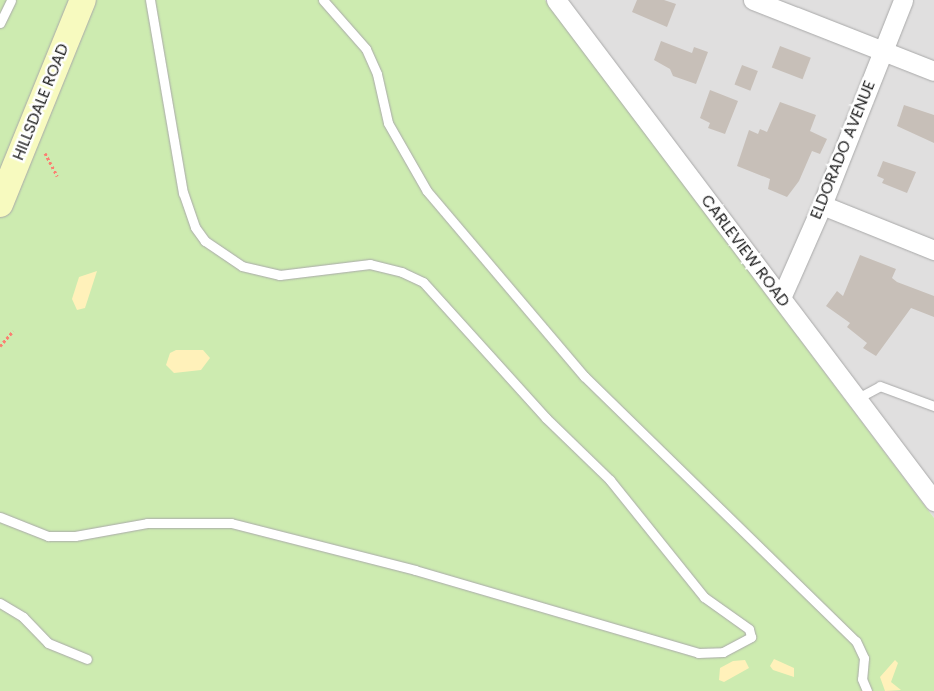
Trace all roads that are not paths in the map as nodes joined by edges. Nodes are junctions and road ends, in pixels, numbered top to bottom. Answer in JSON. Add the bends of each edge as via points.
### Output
{"nodes":[{"id":1,"x":11,"y":0,"type":"edge"},
{"id":2,"x":82,"y":0,"type":"edge"},
{"id":3,"x":150,"y":0,"type":"edge"},
{"id":4,"x":323,"y":0,"type":"edge"},
{"id":5,"x":556,"y":0,"type":"edge"},
{"id":6,"x":753,"y":0,"type":"edge"},
{"id":7,"x":903,"y":0,"type":"edge"},
{"id":8,"x":0,"y":23,"type":"edge"},
{"id":9,"x":883,"y":51,"type":"junction"},
{"id":10,"x":934,"y":71,"type":"edge"},
{"id":11,"x":0,"y":204,"type":"edge"},
{"id":12,"x":822,"y":205,"type":"junction"},
{"id":13,"x":934,"y":250,"type":"edge"},
{"id":14,"x":781,"y":298,"type":"junction"},
{"id":15,"x":856,"y":398,"type":"junction"},
{"id":16,"x":934,"y":406,"type":"edge"},
{"id":17,"x":934,"y":502,"type":"edge"},
{"id":18,"x":0,"y":517,"type":"edge"},
{"id":19,"x":0,"y":603,"type":"edge"},
{"id":20,"x":87,"y":659,"type":"dead end"},
{"id":21,"x":867,"y":691,"type":"edge"}],
"edges":[{"from":1,"to":8,"type":"lane"},
{"from":2,"to":11,"type":"main road","name":"HILLSDALE ROAD"},
{"from":3,"to":18,"type":"lane","via":[[183,193],[195,227],[205,241],[242,266],[280,275],[370,264],[402,272],[423,282],[546,418],[610,480],[704,597],[749,629],[751,637],[723,652],[698,653],[415,570],[231,523],[155,522],[75,536],[48,536]]},
{"from":4,"to":21,"type":"lane","via":[[366,48],[377,74],[388,123],[427,191],[584,376],[856,641],[862,650],[862,679]]},
{"from":5,"to":14,"type":"street","name":"CARLEVIEW ROAD"},
{"from":6,"to":9,"type":"street"},
{"from":7,"to":9,"type":"street","name":"ELDORADO AVENUE"},
{"from":9,"to":10,"type":"street"},
{"from":9,"to":12,"type":"street","name":"ELDORADO AVENUE"},
{"from":12,"to":13,"type":"street"},
{"from":12,"to":14,"type":"street","name":"ELDORADO AVENUE"},
{"from":14,"to":15,"type":"street","name":"CARLEVIEW ROAD"},
{"from":15,"to":16,"type":"lane","via":[[880,386]]},
{"from":15,"to":17,"type":"street","name":"CARLEVIEW ROAD"},
{"from":19,"to":20,"type":"lane","via":[[23,617],[48,643]]}]}
